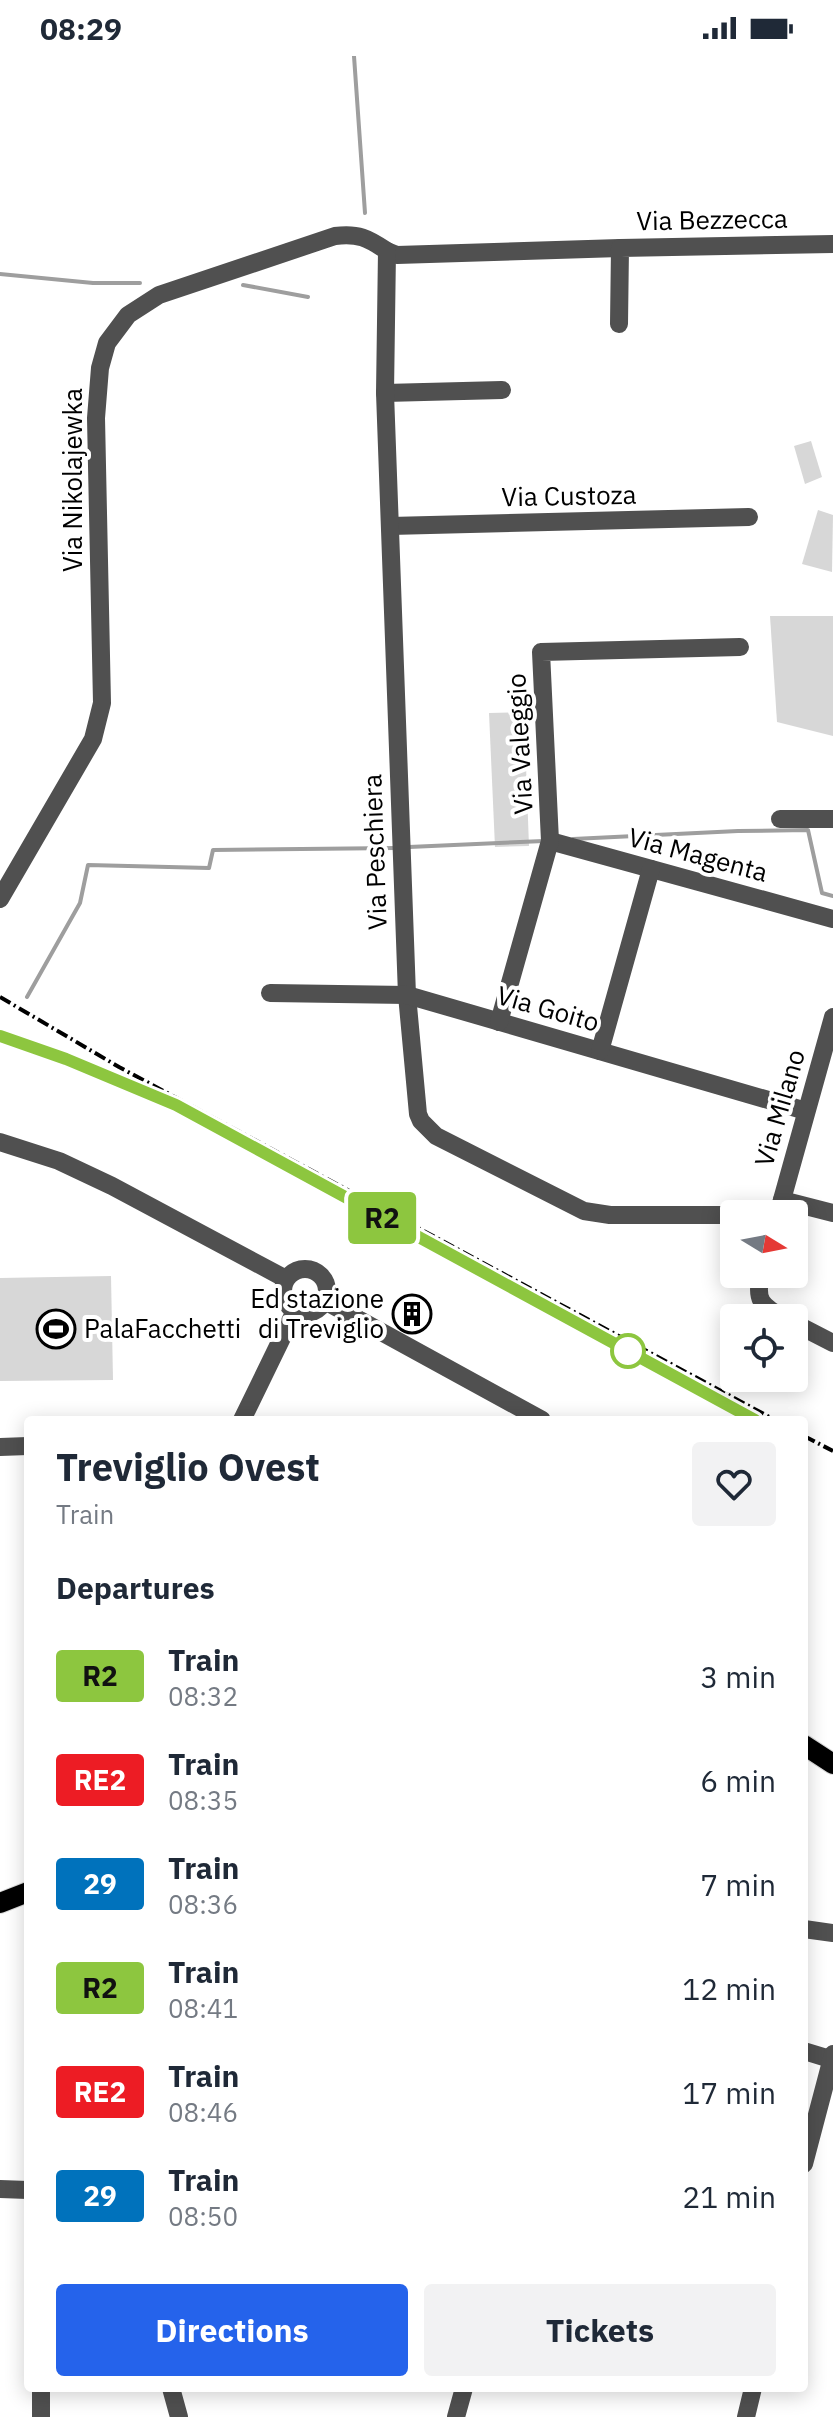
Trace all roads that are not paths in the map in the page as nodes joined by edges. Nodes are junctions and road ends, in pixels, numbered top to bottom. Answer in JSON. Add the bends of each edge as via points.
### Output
{"nodes":[{"id":1,"x":833,"y":244,"type":"edge"},
{"id":2,"x":384,"y":248,"type":"junction"},
{"id":3,"x":620,"y":248,"type":"junction"},
{"id":4,"x":619,"y":324,"type":"dead end"},
{"id":5,"x":502,"y":390,"type":"dead end"},
{"id":6,"x":385,"y":393,"type":"junction"},
{"id":7,"x":749,"y":517,"type":"dead end"},
{"id":8,"x":390,"y":526,"type":"junction"},
{"id":9,"x":740,"y":647,"type":"dead end"},
{"id":10,"x":780,"y":819,"type":"dead end"},
{"id":11,"x":833,"y":819,"type":"edge"},
{"id":12,"x":550,"y":841,"type":"junction"},
{"id":13,"x":651,"y":869,"type":"junction"},
{"id":14,"x":0,"y":899,"type":"edge"},
{"id":15,"x":833,"y":919,"type":"edge"},
{"id":16,"x":270,"y":993,"type":"dead end"},
{"id":17,"x":407,"y":995,"type":"junction"},
{"id":18,"x":833,"y":1017,"type":"edge"},
{"id":19,"x":499,"y":1022,"type":"junction"},
{"id":20,"x":600,"y":1051,"type":"junction"},
{"id":21,"x":806,"y":1111,"type":"junction"},
{"id":22,"x":0,"y":1142,"type":"edge"},
{"id":23,"x":782,"y":1200,"type":"edge"},
{"id":24,"x":808,"y":1210,"type":"edge"},
{"id":25,"x":833,"y":1213,"type":"edge"},
{"id":26,"x":720,"y":1215,"type":"edge"},
{"id":27,"x":286,"y":1279,"type":"junction"},
{"id":28,"x":325,"y":1301,"type":"junction"},
{"id":29,"x":295,"y":1311,"type":"junction"},
{"id":30,"x":808,"y":1330,"type":"edge"},
{"id":31,"x":833,"y":1343,"type":"edge"},
{"id":32,"x":244,"y":1416,"type":"edge"},
{"id":33,"x":535,"y":1416,"type":"edge"},
{"id":34,"x":24,"y":1446,"type":"edge"},
{"id":35,"x":0,"y":1447,"type":"edge"},
{"id":36,"x":808,"y":1748,"type":"edge"},
{"id":37,"x":833,"y":1764,"type":"edge"},
{"id":38,"x":24,"y":1894,"type":"edge"},
{"id":39,"x":0,"y":1903,"type":"edge"},
{"id":40,"x":808,"y":1930,"type":"edge"},
{"id":41,"x":833,"y":1933,"type":"edge"},
{"id":42,"x":808,"y":2052,"type":"edge"},
{"id":43,"x":833,"y":2058,"type":"edge"},
{"id":44,"x":808,"y":2149,"type":"edge"},
{"id":45,"x":0,"y":2189,"type":"edge"},
{"id":46,"x":24,"y":2190,"type":"edge"},
{"id":47,"x":41,"y":2392,"type":"edge"},
{"id":48,"x":172,"y":2392,"type":"edge"},
{"id":49,"x":463,"y":2392,"type":"edge"},
{"id":50,"x":752,"y":2392,"type":"edge"},
{"id":51,"x":41,"y":2417,"type":"edge"},
{"id":52,"x":179,"y":2417,"type":"edge"},
{"id":53,"x":456,"y":2417,"type":"edge"},
{"id":54,"x":746,"y":2417,"type":"edge"}],
"edges":[{"from":1,"to":3,"type":"street","name":"Via Bezzecca"},
{"from":2,"to":3,"type":"street","name":"Via Nikolajewka","via":[[397,255]]},
{"from":2,"to":6,"type":"street","name":"Via Peschiera"},
{"from":2,"to":14,"type":"street","name":"Via Nikolajewka","via":[[358,234],[335,236],[183,286],[128,315],[107,343],[96,418],[100,719]]},
{"from":3,"to":4,"type":"street","name":"Via Bezzecca"},
{"from":5,"to":6,"type":"street"},
{"from":6,"to":8,"type":"street","name":"Via Peschiera"},
{"from":7,"to":8,"type":"street","name":"Via Custoza"},
{"from":8,"to":17,"type":"street","name":"Via Peschiera"},
{"from":9,"to":12,"type":"street","name":"Via Valeggio","via":[[541,652]]},
{"from":10,"to":11,"type":"street"},
{"from":12,"to":13,"type":"street","name":"Via Magenta"},
{"from":12,"to":19,"type":"street"},
{"from":13,"to":15,"type":"street","name":"Via Magenta"},
{"from":13,"to":20,"type":"street"},
{"from":16,"to":17,"type":"street","name":"Via Goito"},
{"from":17,"to":19,"type":"street","name":"Via Goito"},
{"from":17,"to":26,"type":"street","name":"Via Peschiera","via":[[418,1114],[436,1136],[594,1214]]},
{"from":18,"to":21,"type":"street","name":"Via Milano"},
{"from":19,"to":20,"type":"street","name":"Via Goito"},
{"from":20,"to":21,"type":"street","name":"Via Goito"},
{"from":21,"to":23,"type":"street","name":"Via Milano"},
{"from":22,"to":27,"type":"street","via":[[112,1186]]},
{"from":24,"to":25,"type":"street"},
{"from":27,"to":28,"type":"street","via":[[298,1270],[315,1271],[326,1284]]},
{"from":27,"to":29,"type":"street","via":[[284,1298]]},
{"from":28,"to":29,"type":"street","via":[[312,1312]]},
{"from":28,"to":33,"type":"street"},
{"from":29,"to":32,"type":"street"},
{"from":30,"to":31,"type":"street"},
{"from":34,"to":35,"type":"street"},
{"from":36,"to":37,"type":"main road"},
{"from":38,"to":39,"type":"main road"},
{"from":40,"to":41,"type":"street"},
{"from":42,"to":43,"type":"street"},
{"from":43,"to":44,"type":"street"},
{"from":45,"to":46,"type":"street"},
{"from":47,"to":51,"type":"street"},
{"from":48,"to":52,"type":"street"},
{"from":49,"to":53,"type":"street"},
{"from":50,"to":54,"type":"street"}]}
